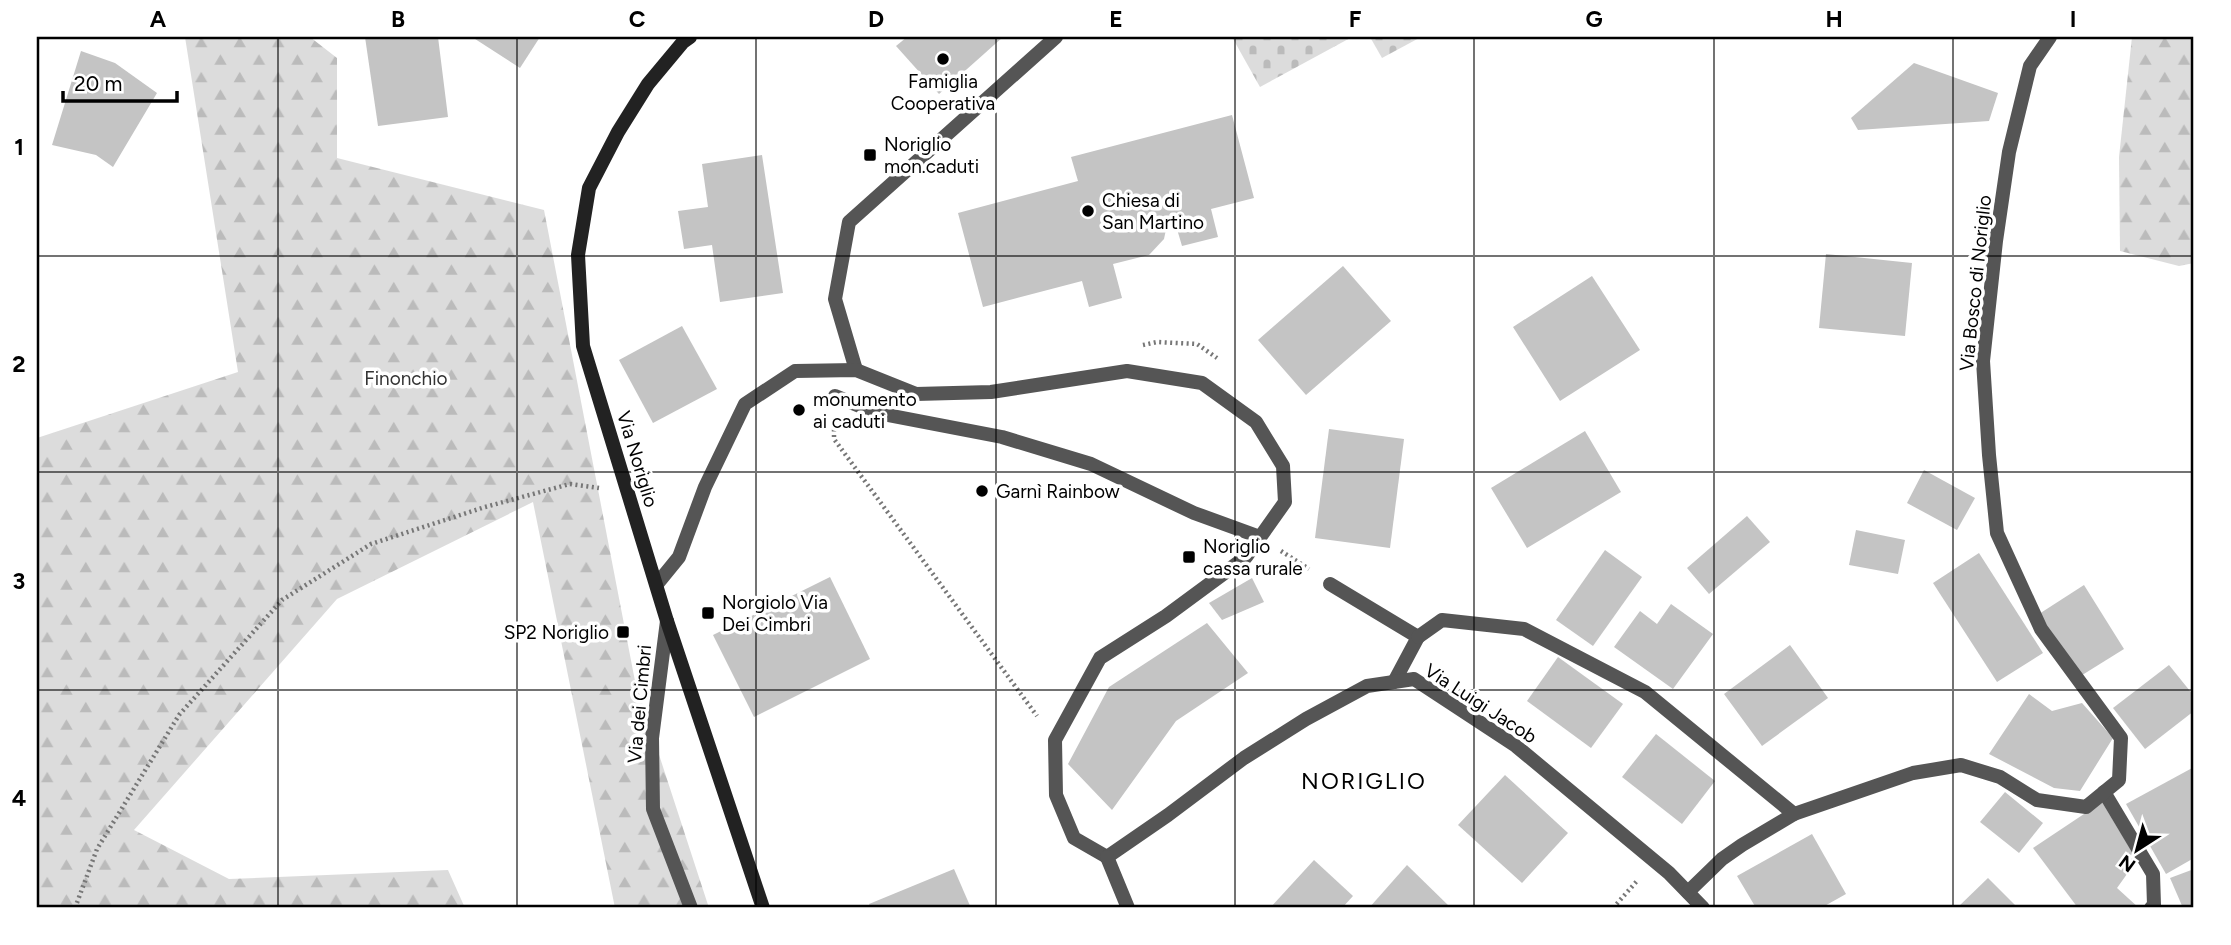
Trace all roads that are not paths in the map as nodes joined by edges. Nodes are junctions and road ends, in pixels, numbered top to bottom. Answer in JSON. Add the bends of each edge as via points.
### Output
{"nodes":[{"id":1,"x":690,"y":37,"type":"edge"},
{"id":2,"x":1056,"y":37,"type":"edge"},
{"id":3,"x":2050,"y":37,"type":"edge"},
{"id":4,"x":856,"y":370,"type":"junction"},
{"id":5,"x":835,"y":396,"type":"road end"},
{"id":6,"x":1260,"y":537,"type":"junction"},
{"id":7,"x":657,"y":584,"type":"junction"},
{"id":8,"x":1331,"y":584,"type":"road end"},
{"id":9,"x":667,"y":621,"type":"junction"},
{"id":10,"x":1418,"y":637,"type":"junction"},
{"id":11,"x":1394,"y":682,"type":"junction"},
{"id":12,"x":2105,"y":792,"type":"junction"},
{"id":13,"x":1794,"y":814,"type":"junction"},
{"id":14,"x":1107,"y":857,"type":"junction"},
{"id":15,"x":1688,"y":892,"type":"junction"},
{"id":16,"x":691,"y":908,"type":"edge"},
{"id":17,"x":763,"y":908,"type":"edge"},
{"id":18,"x":1128,"y":908,"type":"edge"},
{"id":19,"x":1703,"y":908,"type":"edge"},
{"id":20,"x":2151,"y":908,"type":"edge"}],
"edges":[{"from":1,"to":7,"type":"main road","name":"Via Noriglio","via":[[648,85],[589,188],[578,255],[583,346]]},
{"from":2,"to":4,"type":"street","via":[[849,222],[835,299]]},
{"from":3,"to":12,"type":"street","name":"Via Bosco di Noriglio","via":[[2030,66],[2009,152],[1983,361],[1989,455],[1997,533],[2041,629],[2122,738],[2119,780]]},
{"from":4,"to":6,"type":"street","via":[[916,394],[990,392],[1127,371],[1202,383],[1256,422],[1283,466],[1285,502]]},
{"from":4,"to":7,"type":"street","via":[[795,371],[745,404],[705,487],[679,557]]},
{"from":5,"to":6,"type":"street","via":[[877,413],[1002,437],[1091,464],[1194,513]]},
{"from":6,"to":14,"type":"street","via":[[1246,557],[1100,659],[1055,740],[1056,795],[1074,838]]},
{"from":7,"to":9,"type":"main road","name":"Via Noriglio"},
{"from":8,"to":10,"type":"street"},
{"from":9,"to":16,"type":"street","name":"Via dei Cimbri","via":[[652,738],[653,809]]},
{"from":9,"to":17,"type":"main road","name":"Via Noriglio"},
{"from":10,"to":11,"type":"street"},
{"from":10,"to":13,"type":"street","via":[[1443,620],[1524,629],[1645,692]]},
{"from":11,"to":14,"type":"street","name":"Via Luigi Jacob","via":[[1367,686],[1306,719]]},
{"from":11,"to":15,"type":"street","name":"Via Luigi Jacob","via":[[1414,679],[1517,746]]},
{"from":12,"to":13,"type":"street","via":[[2086,807],[2037,800],[2000,777],[1961,765],[1913,773]]},
{"from":12,"to":20,"type":"street","via":[[2153,874]]},
{"from":13,"to":15,"type":"street","via":[[1732,852]]},
{"from":14,"to":18,"type":"street"},
{"from":15,"to":19,"type":"street","name":"Via Luigi Jacob"}]}
